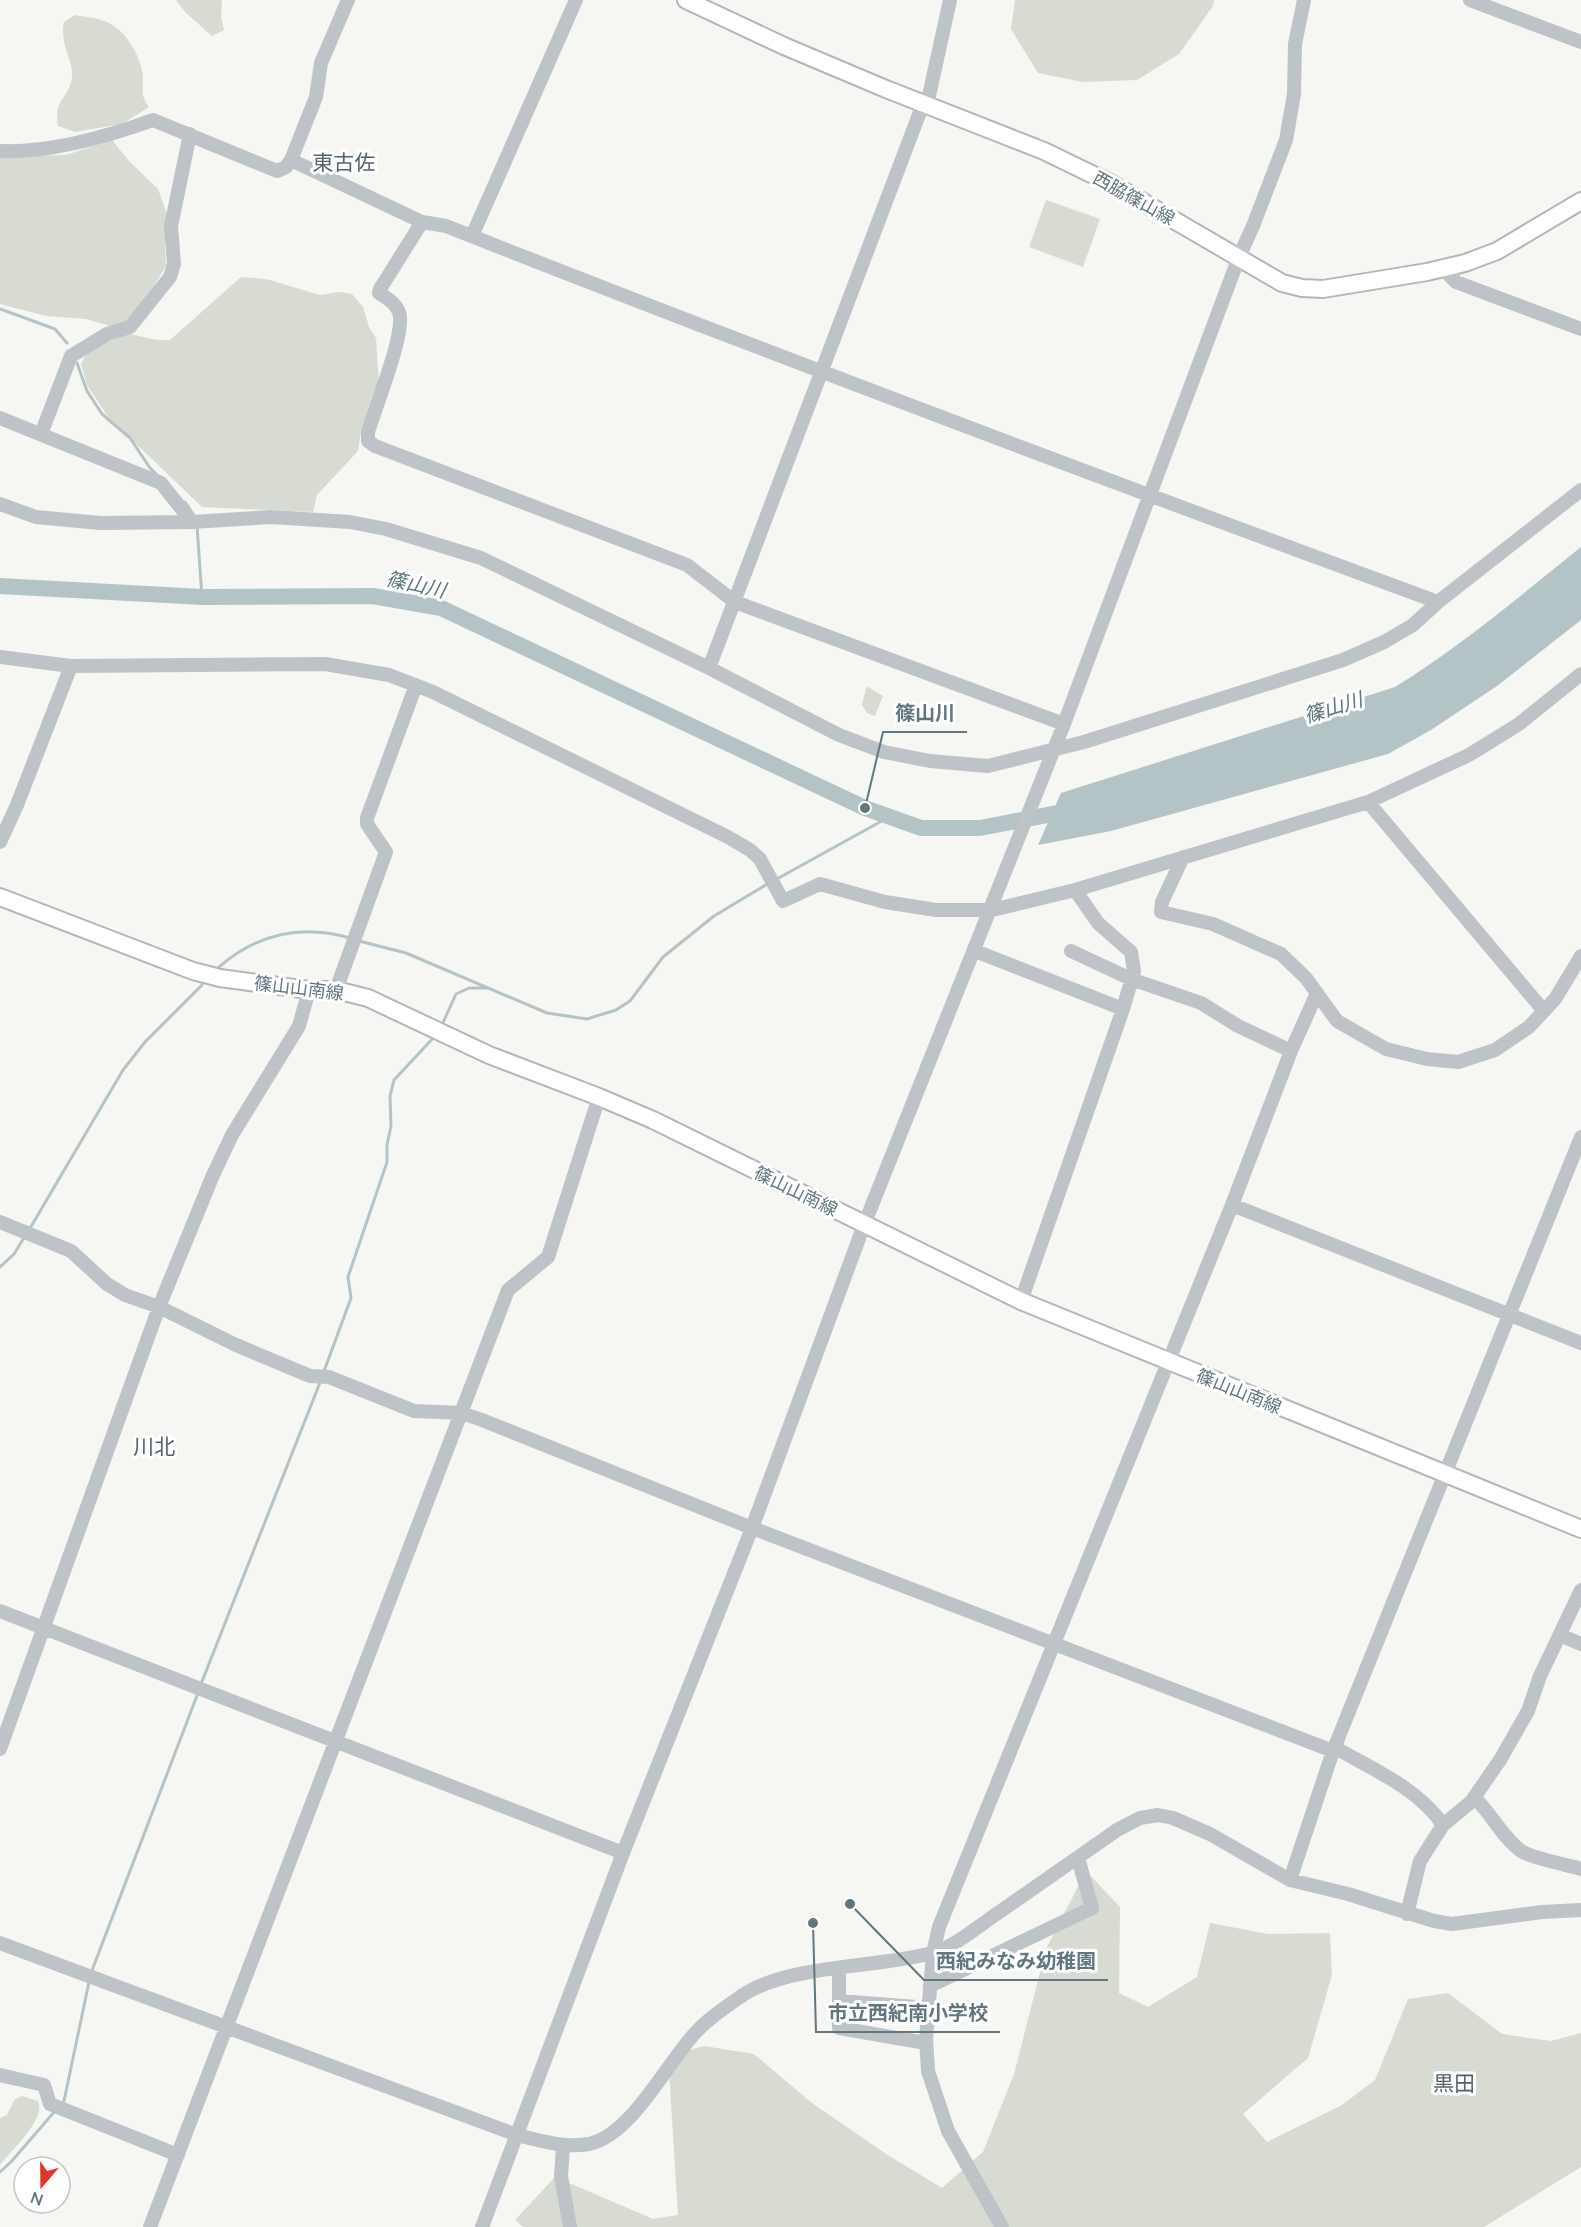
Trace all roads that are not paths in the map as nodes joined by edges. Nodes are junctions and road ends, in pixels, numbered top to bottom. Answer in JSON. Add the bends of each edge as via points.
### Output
{"nodes":[{"id":1,"x":348,"y":0,"type":"edge"},
{"id":2,"x":576,"y":0,"type":"edge"},
{"id":3,"x":686,"y":0,"type":"edge"},
{"id":4,"x":950,"y":0,"type":"edge"},
{"id":5,"x":1304,"y":0,"type":"edge"},
{"id":6,"x":1470,"y":0,"type":"edge"},
{"id":7,"x":1581,"y":42,"type":"edge"},
{"id":8,"x":925,"y":104,"type":"junction"},
{"id":9,"x":190,"y":134,"type":"junction"},
{"id":10,"x":0,"y":151,"type":"edge"},
{"id":11,"x":291,"y":160,"type":"junction"},
{"id":12,"x":1581,"y":201,"type":"edge"},
{"id":13,"x":422,"y":222,"type":"junction"},
{"id":14,"x":472,"y":236,"type":"junction"},
{"id":15,"x":1239,"y":257,"type":"junction"},
{"id":16,"x":1443,"y":269,"type":"junction"},
{"id":17,"x":1581,"y":329,"type":"edge"},
{"id":18,"x":822,"y":371,"type":"junction"},
{"id":19,"x":0,"y":418,"type":"edge"},
{"id":20,"x":41,"y":434,"type":"junction"},
{"id":21,"x":1581,"y":490,"type":"edge"},
{"id":22,"x":1150,"y":496,"type":"junction"},
{"id":23,"x":0,"y":504,"type":"edge"},
{"id":24,"x":192,"y":522,"type":"junction"},
{"id":25,"x":735,"y":602,"type":"junction"},
{"id":26,"x":1438,"y":602,"type":"junction"},
{"id":27,"x":0,"y":657,"type":"edge"},
{"id":28,"x":71,"y":666,"type":"junction"},
{"id":29,"x":709,"y":668,"type":"junction"},
{"id":30,"x":1581,"y":674,"type":"edge"},
{"id":31,"x":416,"y":685,"type":"junction"},
{"id":32,"x":1064,"y":724,"type":"junction"},
{"id":33,"x":1053,"y":752,"type":"junction"},
{"id":34,"x":1368,"y":802,"type":"junction"},
{"id":35,"x":0,"y":842,"type":"edge"},
{"id":36,"x":1182,"y":857,"type":"junction"},
{"id":37,"x":1075,"y":890,"type":"junction"},
{"id":38,"x":0,"y":897,"type":"edge"},
{"id":39,"x":993,"y":906,"type":"junction"},
{"id":40,"x":975,"y":951,"type":"junction"},
{"id":41,"x":1071,"y":951,"type":"dead end"},
{"id":42,"x":1581,"y":956,"type":"edge"},
{"id":43,"x":1131,"y":979,"type":"junction"},
{"id":44,"x":309,"y":990,"type":"junction"},
{"id":45,"x":336,"y":990,"type":"junction"},
{"id":46,"x":1317,"y":993,"type":"junction"},
{"id":47,"x":1123,"y":1009,"type":"junction"},
{"id":48,"x":1544,"y":1011,"type":"junction"},
{"id":49,"x":1292,"y":1051,"type":"junction"},
{"id":50,"x":599,"y":1097,"type":"junction"},
{"id":51,"x":1581,"y":1137,"type":"edge"},
{"id":52,"x":1232,"y":1204,"type":"junction"},
{"id":53,"x":0,"y":1222,"type":"edge"},
{"id":54,"x":864,"y":1225,"type":"junction"},
{"id":55,"x":1021,"y":1301,"type":"junction"},
{"id":56,"x":159,"y":1307,"type":"junction"},
{"id":57,"x":1509,"y":1314,"type":"junction"},
{"id":58,"x":1581,"y":1343,"type":"edge"},
{"id":59,"x":1167,"y":1361,"type":"junction"},
{"id":60,"x":462,"y":1413,"type":"junction"},
{"id":61,"x":1444,"y":1474,"type":"junction"},
{"id":62,"x":752,"y":1528,"type":"junction"},
{"id":63,"x":1581,"y":1529,"type":"edge"},
{"id":64,"x":1581,"y":1590,"type":"edge"},
{"id":65,"x":0,"y":1611,"type":"edge"},
{"id":66,"x":45,"y":1628,"type":"junction"},
{"id":67,"x":1560,"y":1635,"type":"junction"},
{"id":68,"x":1054,"y":1643,"type":"junction"},
{"id":69,"x":1581,"y":1644,"type":"edge"},
{"id":70,"x":336,"y":1742,"type":"junction"},
{"id":71,"x":0,"y":1749,"type":"edge"},
{"id":72,"x":1334,"y":1749,"type":"junction"},
{"id":73,"x":1474,"y":1797,"type":"junction"},
{"id":74,"x":1443,"y":1825,"type":"junction"},
{"id":75,"x":623,"y":1852,"type":"junction"},
{"id":76,"x":1078,"y":1858,"type":"junction"},
{"id":77,"x":1581,"y":1869,"type":"edge"},
{"id":78,"x":1290,"y":1880,"type":"junction"},
{"id":79,"x":1581,"y":1910,"type":"edge"},
{"id":80,"x":1407,"y":1914,"type":"junction"},
{"id":81,"x":0,"y":1943,"type":"edge"},
{"id":82,"x":933,"y":1953,"type":"junction"},
{"id":83,"x":839,"y":1969,"type":"junction"},
{"id":84,"x":930,"y":1986,"type":"junction"},
{"id":85,"x":839,"y":2001,"type":"junction"},
{"id":86,"x":929,"y":2008,"type":"junction"},
{"id":87,"x":227,"y":2027,"type":"junction"},
{"id":88,"x":926,"y":2043,"type":"junction"},
{"id":89,"x":0,"y":2075,"type":"edge"},
{"id":90,"x":517,"y":2135,"type":"junction"},
{"id":91,"x":563,"y":2146,"type":"junction"},
{"id":92,"x":178,"y":2155,"type":"junction"},
{"id":93,"x":150,"y":2227,"type":"edge"},
{"id":94,"x":482,"y":2227,"type":"edge"},
{"id":95,"x":570,"y":2227,"type":"edge"},
{"id":96,"x":1002,"y":2227,"type":"edge"}],
"edges":[{"from":1,"to":11,"type":"street","via":[[321,63],[316,97]]},
{"from":2,"to":14,"type":"street"},
{"from":3,"to":8,"type":"main road","name":"西脇篠山線","via":[[784,46]]},
{"from":4,"to":8,"type":"street"},
{"from":5,"to":15,"type":"street","via":[[1295,44],[1294,94],[1286,140]]},
{"from":6,"to":7,"type":"street"},
{"from":8,"to":15,"type":"main road","name":"西脇篠山線","via":[[1044,151],[1112,184]]},
{"from":8,"to":18,"type":"street"},
{"from":9,"to":10,"type":"street","via":[[153,120],[69,144]]},
{"from":9,"to":11,"type":"street","via":[[277,171]]},
{"from":9,"to":20,"type":"street","via":[[171,226],[174,264],[170,277],[130,327],[107,333],[71,356]]},
{"from":11,"to":13,"type":"street"},
{"from":12,"to":16,"type":"main road","name":"西脇篠山線","via":[[1497,251]]},
{"from":13,"to":14,"type":"street"},
{"from":13,"to":25,"type":"street","via":[[380,289],[395,304],[400,316],[398,338],[368,441],[687,565]]},
{"from":14,"to":18,"type":"street"},
{"from":15,"to":16,"type":"main road","name":"西脇篠山線","via":[[1282,283],[1302,288],[1323,289]]},
{"from":15,"to":22,"type":"street"},
{"from":16,"to":17,"type":"street","via":[[1456,282]]},
{"from":18,"to":22,"type":"street"},
{"from":18,"to":25,"type":"street"},
{"from":19,"to":20,"type":"street"},
{"from":20,"to":24,"type":"street","via":[[161,483]]},
{"from":21,"to":26,"type":"street"},
{"from":22,"to":26,"type":"street"},
{"from":22,"to":32,"type":"street"},
{"from":23,"to":24,"type":"street","via":[[36,517],[100,523]]},
{"from":24,"to":29,"type":"street","via":[[271,517],[350,522],[386,529],[481,558]]},
{"from":25,"to":29,"type":"street"},
{"from":25,"to":32,"type":"street"},
{"from":26,"to":33,"type":"street","via":[[1403,631],[1343,660]]},
{"from":27,"to":28,"type":"street"},
{"from":28,"to":31,"type":"street","via":[[325,664],[389,675]]},
{"from":28,"to":35,"type":"street"},
{"from":29,"to":33,"type":"street","via":[[839,735],[884,752],[988,766]]},
{"from":30,"to":34,"type":"street","via":[[1519,724],[1469,755]]},
{"from":31,"to":39,"type":"street","via":[[728,837],[750,850],[764,865],[783,901],[820,884],[895,904],[936,910]]},
{"from":31,"to":45,"type":"street","via":[[367,818],[386,852]]},
{"from":32,"to":33,"type":"street"},
{"from":33,"to":39,"type":"street"},
{"from":34,"to":36,"type":"street"},
{"from":34,"to":48,"type":"street"},
{"from":36,"to":37,"type":"street"},
{"from":36,"to":46,"type":"street","via":[[1161,912],[1213,924],[1281,954]]},
{"from":37,"to":39,"type":"street"},
{"from":37,"to":43,"type":"street","via":[[1098,923],[1131,952]]},
{"from":38,"to":44,"type":"main road","name":"篠山山南線","via":[[193,971]]},
{"from":39,"to":40,"type":"street"},
{"from":40,"to":47,"type":"street"},
{"from":40,"to":54,"type":"street"},
{"from":41,"to":43,"type":"street"},
{"from":42,"to":48,"type":"street"},
{"from":43,"to":47,"type":"street"},
{"from":43,"to":49,"type":"street","via":[[1202,1003],[1238,1026]]},
{"from":44,"to":45,"type":"main road","name":"篠山山南線"},
{"from":44,"to":56,"type":"street","via":[[299,1026],[217,1165]]},
{"from":45,"to":50,"type":"main road","name":"篠山山南線","via":[[368,998],[489,1054]]},
{"from":46,"to":48,"type":"street","via":[[1337,1021],[1386,1049],[1458,1062],[1495,1050],[1529,1027]]},
{"from":46,"to":49,"type":"street"},
{"from":47,"to":55,"type":"street"},
{"from":49,"to":52,"type":"street"},
{"from":50,"to":54,"type":"main road","name":"篠山山南線"},
{"from":50,"to":60,"type":"street","via":[[548,1257],[508,1290]]},
{"from":51,"to":57,"type":"street"},
{"from":52,"to":57,"type":"street"},
{"from":52,"to":59,"type":"street"},
{"from":53,"to":56,"type":"street","via":[[71,1251],[107,1284]]},
{"from":54,"to":55,"type":"main road","name":"篠山山南線"},
{"from":54,"to":62,"type":"street"},
{"from":55,"to":59,"type":"main road","name":"篠山山南線"},
{"from":56,"to":60,"type":"street","via":[[310,1376],[329,1377],[414,1411]]},
{"from":56,"to":66,"type":"street"},
{"from":57,"to":58,"type":"street"},
{"from":57,"to":61,"type":"street"},
{"from":59,"to":61,"type":"main road","name":"篠山山南線"},
{"from":59,"to":68,"type":"street"},
{"from":60,"to":62,"type":"street"},
{"from":60,"to":70,"type":"street"},
{"from":61,"to":63,"type":"main road","name":"篠山山南線"},
{"from":61,"to":72,"type":"street"},
{"from":62,"to":68,"type":"street"},
{"from":62,"to":75,"type":"street"},
{"from":64,"to":67,"type":"street"},
{"from":65,"to":66,"type":"street"},
{"from":66,"to":70,"type":"street"},
{"from":66,"to":71,"type":"street"},
{"from":67,"to":69,"type":"street"},
{"from":67,"to":73,"type":"street","via":[[1528,1711]]},
{"from":68,"to":72,"type":"street"},
{"from":68,"to":82,"type":"street","via":[[944,1916]]},
{"from":70,"to":75,"type":"street"},
{"from":70,"to":87,"type":"street"},
{"from":72,"to":74,"type":"street","via":[[1415,1794]]},
{"from":72,"to":78,"type":"street"},
{"from":73,"to":74,"type":"street"},
{"from":73,"to":77,"type":"street","via":[[1522,1852]]},
{"from":74,"to":80,"type":"street","via":[[1420,1861]]},
{"from":75,"to":90,"type":"street"},
{"from":76,"to":78,"type":"street","via":[[1117,1830],[1140,1818],[1158,1815],[1210,1834]]},
{"from":76,"to":82,"type":"street"},
{"from":76,"to":84,"type":"street","via":[[1092,1908]]},
{"from":78,"to":80,"type":"street"},
{"from":79,"to":80,"type":"street","via":[[1452,1924]]},
{"from":81,"to":87,"type":"street"},
{"from":82,"to":83,"type":"street"},
{"from":82,"to":84,"type":"street"},
{"from":83,"to":85,"type":"street"},
{"from":83,"to":91,"type":"street","via":[[795,1976],[745,1994],[702,2027],[623,2124],[600,2140]]},
{"from":84,"to":86,"type":"street"},
{"from":85,"to":86,"type":"street"},
{"from":85,"to":88,"type":"street","via":[[839,2028]]},
{"from":86,"to":88,"type":"street"},
{"from":87,"to":90,"type":"street"},
{"from":87,"to":92,"type":"street"},
{"from":88,"to":96,"type":"street","via":[[928,2071],[948,2131]]},
{"from":89,"to":92,"type":"street","via":[[44,2085],[50,2104]]},
{"from":90,"to":91,"type":"street"},
{"from":90,"to":94,"type":"street"},
{"from":91,"to":95,"type":"street","via":[[561,2176]]},
{"from":92,"to":93,"type":"street"}]}
